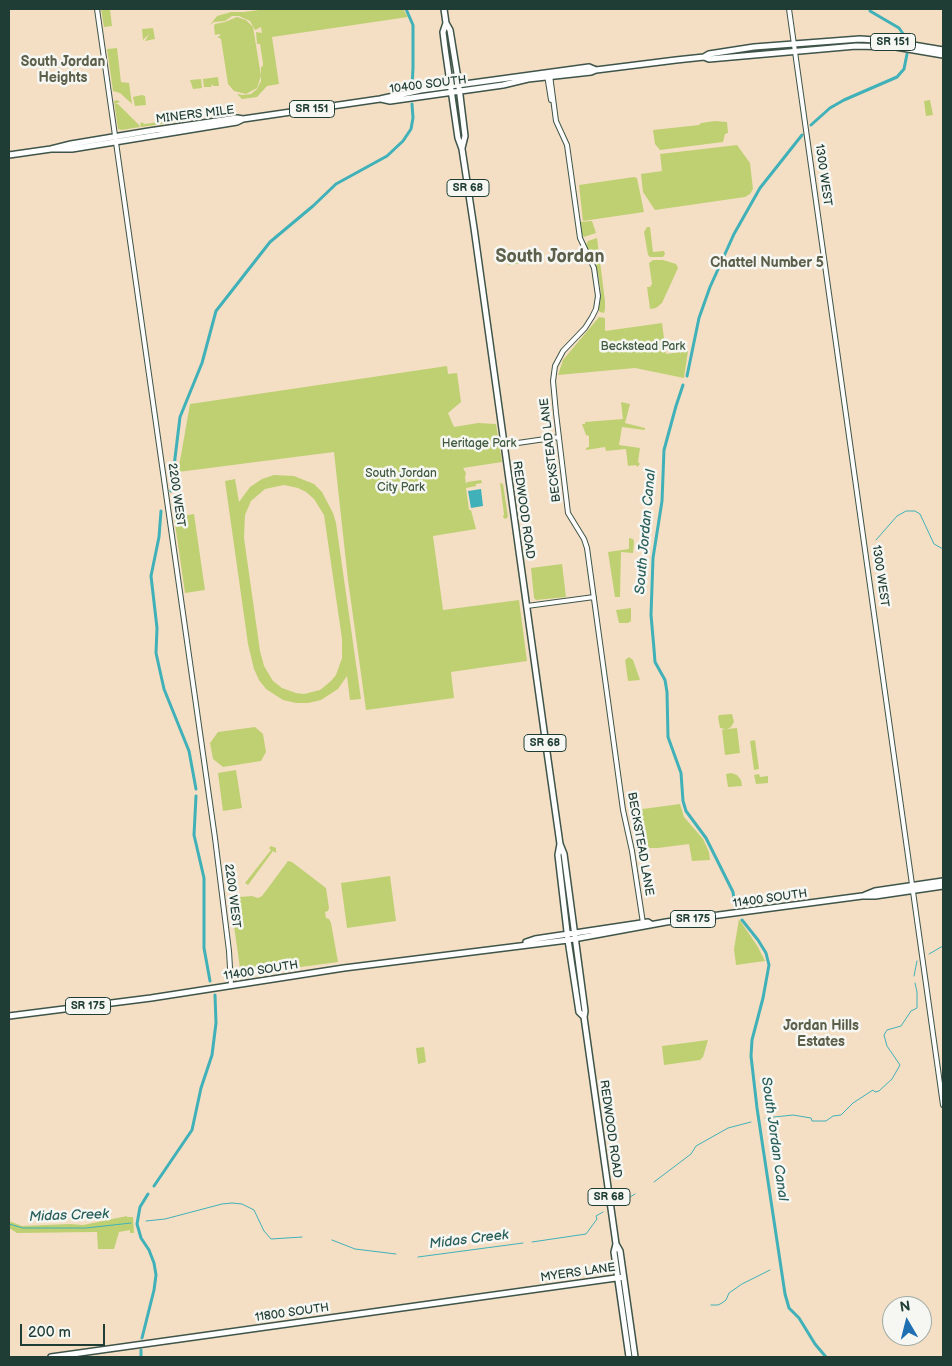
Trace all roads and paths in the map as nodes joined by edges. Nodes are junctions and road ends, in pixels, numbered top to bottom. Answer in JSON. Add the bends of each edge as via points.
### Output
{"nodes":[{"id":1,"x":97,"y":9,"type":"edge"},
{"id":2,"x":444,"y":9,"type":"edge"},
{"id":3,"x":789,"y":9,"type":"edge"},
{"id":4,"x":446,"y":23,"type":"junction"},
{"id":5,"x":794,"y":44,"type":"junction"},
{"id":6,"x":795,"y":50,"type":"junction"},
{"id":7,"x":943,"y":50,"type":"edge"},
{"id":8,"x":943,"y":56,"type":"edge"},
{"id":9,"x":704,"y":57,"type":"junction"},
{"id":10,"x":596,"y":70,"type":"junction"},
{"id":11,"x":549,"y":74,"type":"junction"},
{"id":12,"x":458,"y":85,"type":"junction"},
{"id":13,"x":451,"y":86,"type":"junction"},
{"id":14,"x":459,"y":91,"type":"junction"},
{"id":15,"x":452,"y":92,"type":"junction"},
{"id":16,"x":380,"y":99,"type":"junction"},
{"id":17,"x":243,"y":119,"type":"junction"},
{"id":18,"x":116,"y":139,"type":"junction"},
{"id":19,"x":462,"y":149,"type":"junction"},
{"id":20,"x":9,"y":155,"type":"edge"},
{"id":21,"x":559,"y":437,"type":"junction"},
{"id":22,"x":504,"y":445,"type":"junction"},
{"id":23,"x":594,"y":597,"type":"junction"},
{"id":24,"x":527,"y":606,"type":"junction"},
{"id":25,"x":560,"y":844,"type":"junction"},
{"id":26,"x":943,"y":881,"type":"edge"},
{"id":27,"x":943,"y":886,"type":"edge"},
{"id":28,"x":913,"y":888,"type":"junction"},
{"id":29,"x":643,"y":923,"type":"junction"},
{"id":30,"x":651,"y":924,"type":"junction"},
{"id":31,"x":575,"y":936,"type":"junction"},
{"id":32,"x":568,"y":937,"type":"junction"},
{"id":33,"x":231,"y":985,"type":"junction"},
{"id":34,"x":9,"y":1016,"type":"edge"},
{"id":35,"x":584,"y":1017,"type":"junction"},
{"id":36,"x":943,"y":1105,"type":"edge"},
{"id":37,"x":620,"y":1277,"type":"junction"},
{"id":38,"x":536,"y":1288,"type":"joint"},
{"id":39,"x":51,"y":1357,"type":"edge"},
{"id":40,"x":630,"y":1357,"type":"edge"},
{"id":41,"x":634,"y":1357,"type":"edge"}],
"edges":[{"from":1,"to":18,"type":"street","name":"2200 WEST"},
{"from":2,"to":4,"type":"main road","name":"REDWOOD ROAD","number":"SR 68"},
{"from":3,"to":5,"type":"street","name":"1300 WEST"},
{"from":4,"to":12,"type":"main road","name":"REDWOOD ROAD","number":"SR 68","via":[[450,30]]},
{"from":4,"to":13,"type":"main road","name":"REDWOOD ROAD","number":"SR 68","via":[[443,32]]},
{"from":5,"to":6,"type":"street","name":"1300 WEST"},
{"from":5,"to":7,"type":"main road","number":"SR 151","via":[[883,40]]},
{"from":5,"to":9,"type":"main road","number":"SR 151"},
{"from":6,"to":8,"type":"main road","number":"SR 151","via":[[896,47]]},
{"from":6,"to":9,"type":"main road","number":"SR 151"},
{"from":6,"to":28,"type":"street","name":"1300 WEST"},
{"from":9,"to":10,"type":"main road","number":"SR 151"},
{"from":10,"to":11,"type":"main road","name":"10400 SOUTH","number":"SR 151"},
{"from":10,"to":11,"type":"main road","name":"10400 SOUTH","number":"SR 151","via":[[589,67]]},
{"from":11,"to":12,"type":"main road","name":"10400 SOUTH","number":"SR 151"},
{"from":11,"to":14,"type":"main road","name":"10400 SOUTH","number":"SR 151"},
{"from":11,"to":21,"type":"street","name":"BECKSTEAD LANE","via":[[557,126],[567,145],[581,242],[596,276],[598,296],[592,317],[563,351],[555,366],[552,381]]},
{"from":12,"to":13,"type":"main road","name":"10400 SOUTH","number":"SR 151"},
{"from":12,"to":14,"type":"main road","name":"REDWOOD ROAD","number":"SR 68"},
{"from":13,"to":15,"type":"main road","name":"REDWOOD ROAD","number":"SR 68"},
{"from":13,"to":16,"type":"main road","name":"10400 SOUTH","number":"SR 151"},
{"from":14,"to":15,"type":"main road","name":"10400 SOUTH","number":"SR 151"},
{"from":14,"to":19,"type":"main road","name":"REDWOOD ROAD","number":"SR 68","via":[[464,136]]},
{"from":15,"to":16,"type":"main road","name":"10400 SOUTH","number":"SR 151","via":[[390,101]]},
{"from":15,"to":19,"type":"main road","name":"REDWOOD ROAD","number":"SR 68"},
{"from":16,"to":17,"type":"main road","name":"MINERS MILE","number":"SR 151"},
{"from":17,"to":18,"type":"main road","name":"MINERS MILE","number":"SR 151","via":[[149,131]]},
{"from":17,"to":18,"type":"main road","name":"MINERS MILE","number":"SR 151"},
{"from":18,"to":20,"type":"main road","number":"SR 151"},
{"from":18,"to":33,"type":"street","name":"2200 WEST","via":[[215,838]]},
{"from":19,"to":22,"type":"main road","name":"REDWOOD ROAD","number":"SR 68"},
{"from":21,"to":22,"type":"street"},
{"from":21,"to":23,"type":"street","name":"BECKSTEAD LANE","via":[[568,514],[587,548]]},
{"from":22,"to":24,"type":"main road","name":"REDWOOD ROAD","number":"SR 68"},
{"from":23,"to":24,"type":"street"},
{"from":23,"to":29,"type":"street","name":"BECKSTEAD LANE","via":[[623,810]]},
{"from":24,"to":25,"type":"main road","name":"REDWOOD ROAD","number":"SR 68"},
{"from":25,"to":31,"type":"main road","name":"REDWOOD ROAD","number":"SR 68"},
{"from":25,"to":32,"type":"main road","name":"REDWOOD ROAD","number":"SR 68","via":[[558,856]]},
{"from":26,"to":28,"type":"main road","name":"11400 SOUTH","number":"SR 175"},
{"from":27,"to":28,"type":"main road","name":"11400 SOUTH","number":"SR 175"},
{"from":28,"to":30,"type":"main road","name":"11400 SOUTH","number":"SR 175"},
{"from":28,"to":36,"type":"street","name":"1300 WEST"},
{"from":29,"to":30,"type":"main road","name":"11400 SOUTH","number":"SR 175"},
{"from":29,"to":31,"type":"main road","name":"11400 SOUTH","number":"SR 175"},
{"from":30,"to":31,"type":"main road","name":"11400 SOUTH","number":"SR 175"},
{"from":31,"to":32,"type":"main road","name":"11400 SOUTH","number":"SR 175"},
{"from":31,"to":35,"type":"main road","name":"REDWOOD ROAD","number":"SR 68"},
{"from":32,"to":33,"type":"main road","name":"11400 SOUTH","number":"SR 175"},
{"from":32,"to":35,"type":"main road","name":"REDWOOD ROAD","number":"SR 68","via":[[579,1012]]},
{"from":33,"to":34,"type":"main road","name":"11400 SOUTH","number":"SR 175"},
{"from":35,"to":37,"type":"main road","name":"REDWOOD ROAD","number":"SR 68","via":[[616,1244],[614,1252]]},
{"from":37,"to":38,"type":"main road","name":"MYERS LANE"},
{"from":37,"to":40,"type":"main road","name":"REDWOOD ROAD","number":"SR 68"},
{"from":37,"to":41,"type":"main road","name":"REDWOOD ROAD","number":"SR 68"},
{"from":38,"to":39,"type":"main road","name":"11800 SOUTH"}]}
